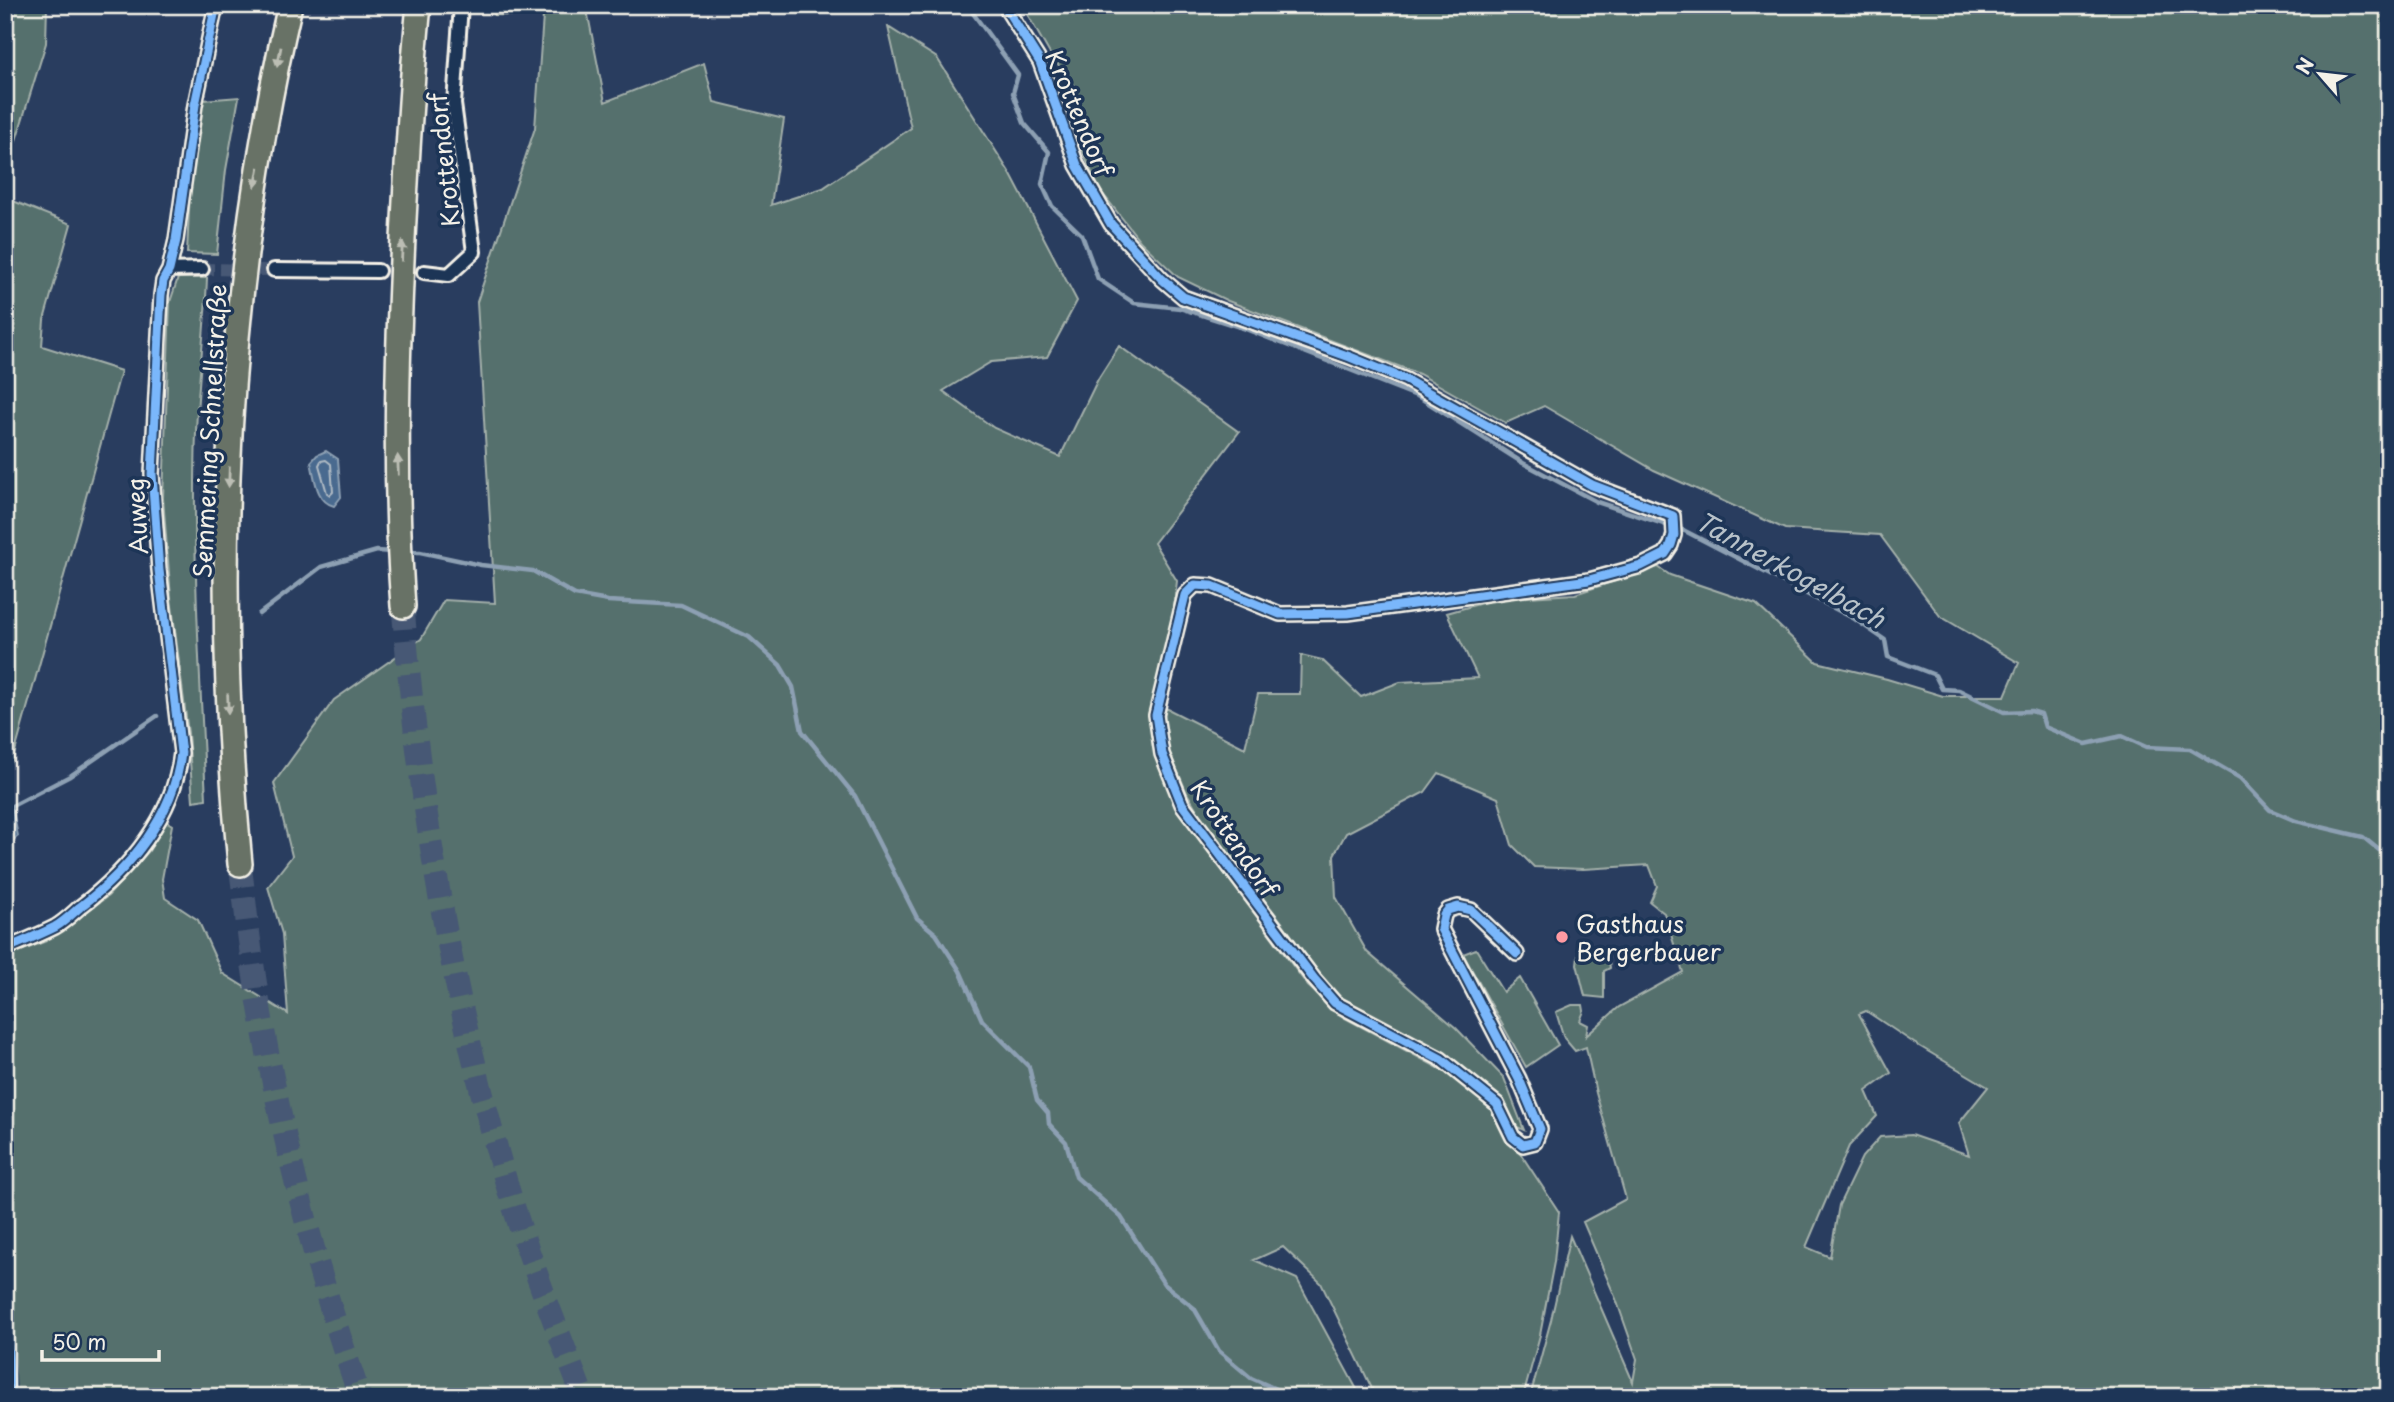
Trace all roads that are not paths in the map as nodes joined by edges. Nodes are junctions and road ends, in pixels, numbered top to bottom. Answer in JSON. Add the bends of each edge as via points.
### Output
{"nodes":[{"id":1,"x":216,"y":5,"type":"edge"},
{"id":2,"x":290,"y":5,"type":"edge"},
{"id":3,"x":419,"y":5,"type":"edge"},
{"id":4,"x":461,"y":5,"type":"edge"},
{"id":5,"x":1004,"y":5,"type":"edge"},
{"id":6,"x":202,"y":269,"type":"tunnel mouth"},
{"id":7,"x":169,"y":270,"type":"junction"},
{"id":8,"x":274,"y":270,"type":"tunnel mouth"},
{"id":9,"x":378,"y":271,"type":"tunnel mouth"},
{"id":10,"x":424,"y":272,"type":"tunnel mouth"},
{"id":11,"x":403,"y":606,"type":"tunnel mouth"},
{"id":12,"x":240,"y":864,"type":"tunnel mouth"},
{"id":13,"x":5,"y":949,"type":"edge"},
{"id":14,"x":1517,"y":954,"type":"dead end"}],
"edges":[{"from":1,"to":7,"type":"street","name":"Auweg"},
{"from":2,"to":12,"type":"highway","name":"Semmering Schnellstraße","one_way":true,"via":[[251,210],[231,423],[226,541],[228,708]]},
{"from":11,"to":3,"type":"highway","one_way":true,"via":[[396,421]]},
{"from":4,"to":10,"type":"street","name":"Krottendorf","via":[[454,104],[474,251],[449,275]]},
{"from":5,"to":14,"type":"street","name":"Krottendorf","via":[[1040,62],[1077,165],[1111,224],[1183,297],[1406,380],[1592,485],[1673,516],[1674,535],[1665,554],[1641,566],[1589,580],[1348,613],[1280,614],[1212,586],[1195,585],[1185,595],[1156,715],[1162,754],[1182,804],[1335,1003],[1441,1059],[1497,1104],[1513,1137],[1523,1144],[1535,1142],[1541,1129],[1441,929],[1444,915],[1458,907],[1471,910]]},
{"from":6,"to":7,"type":"street"},
{"from":7,"to":13,"type":"street","name":"Auweg","via":[[161,295],[152,474],[181,753],[179,773],[144,844],[120,873],[56,926]]},
{"from":8,"to":9,"type":"street"}]}
